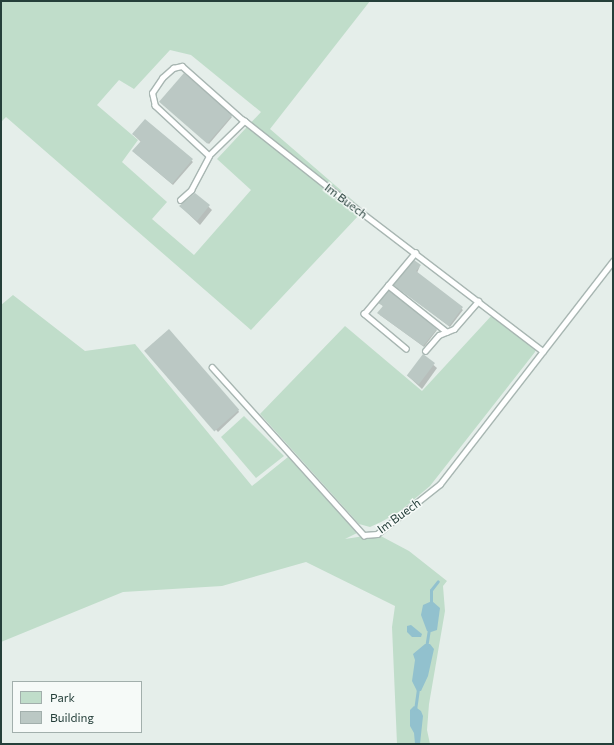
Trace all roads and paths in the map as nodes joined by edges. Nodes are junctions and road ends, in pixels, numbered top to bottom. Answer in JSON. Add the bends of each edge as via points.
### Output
{"nodes":[{"id":1,"x":245,"y":121,"type":"junction"},
{"id":2,"x":209,"y":156,"type":"junction"},
{"id":3,"x":180,"y":200,"type":"dead end"},
{"id":4,"x":415,"y":253,"type":"junction"},
{"id":5,"x":613,"y":261,"type":"edge"},
{"id":6,"x":388,"y":285,"type":"junction"},
{"id":7,"x":478,"y":300,"type":"junction"},
{"id":8,"x":447,"y":332,"type":"junction"},
{"id":9,"x":406,"y":349,"type":"dead end"},
{"id":10,"x":425,"y":352,"type":"dead end"},
{"id":11,"x":543,"y":352,"type":"junction"},
{"id":12,"x":212,"y":367,"type":"dead end"}],
"edges":[{"from":1,"to":2,"type":"lane"},
{"from":1,"to":2,"type":"lane","name":"Im Buech","via":[[182,66],[173,68],[162,78],[152,93],[155,106]]},
{"from":1,"to":4,"type":"lane","name":"Im Buech"},
{"from":2,"to":3,"type":"lane","via":[[191,190]]},
{"from":4,"to":6,"type":"lane"},
{"from":4,"to":7,"type":"lane","name":"Im Buech"},
{"from":5,"to":11,"type":"lane","name":"Im Buech"},
{"from":6,"to":8,"type":"lane"},
{"from":6,"to":9,"type":"lane","via":[[364,314]]},
{"from":7,"to":8,"type":"lane","via":[[454,329]]},
{"from":7,"to":11,"type":"lane","name":"Im Buech"},
{"from":8,"to":10,"type":"lane","via":[[439,335]]},
{"from":11,"to":12,"type":"lane","name":"Im Buech","via":[[440,484],[377,534],[364,535]]}]}
